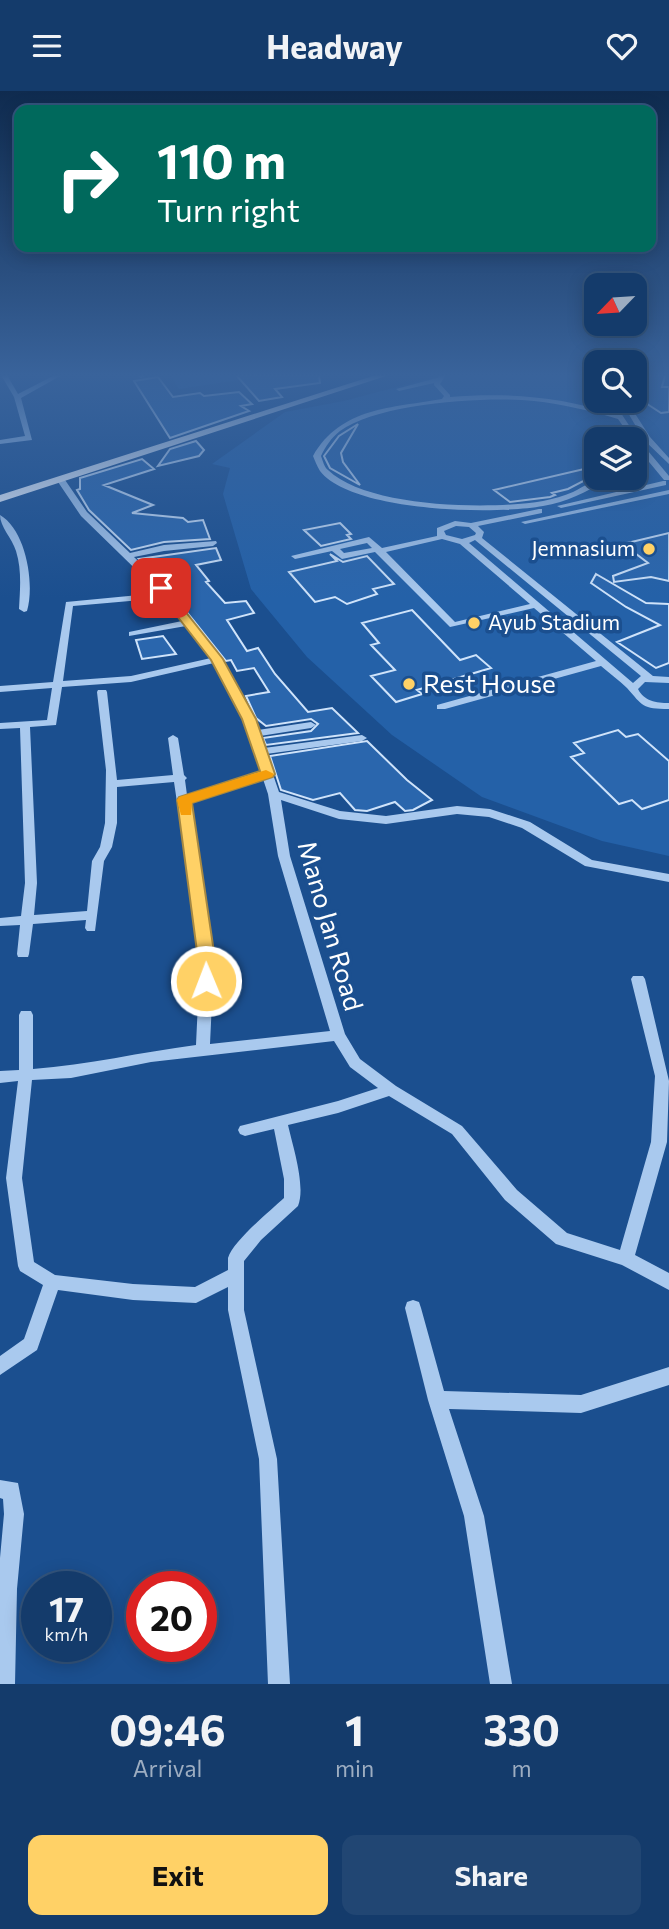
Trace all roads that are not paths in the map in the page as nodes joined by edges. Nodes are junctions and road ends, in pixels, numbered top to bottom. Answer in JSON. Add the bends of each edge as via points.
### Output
{"nodes":[{"id":1,"x":152,"y":449,"type":"edge"},
{"id":2,"x":319,"y":449,"type":"edge"},
{"id":3,"x":657,"y":449,"type":"edge"},
{"id":4,"x":647,"y":458,"type":"edge"},
{"id":5,"x":669,"y":462,"type":"edge"},
{"id":6,"x":60,"y":479,"type":"junction"},
{"id":7,"x":667,"y":484,"type":"edge"},
{"id":8,"x":584,"y":488,"type":"edge"},
{"id":9,"x":0,"y":499,"type":"edge"},
{"id":10,"x":405,"y":502,"type":"junction"},
{"id":11,"x":467,"y":507,"type":"junction"},
{"id":12,"x":0,"y":517,"type":"edge"},
{"id":13,"x":448,"y":525,"type":"junction"},
{"id":14,"x":471,"y":526,"type":"junction"},
{"id":15,"x":479,"y":535,"type":"junction"},
{"id":16,"x":442,"y":537,"type":"junction"},
{"id":17,"x":463,"y":542,"type":"junction"},
{"id":18,"x":213,"y":543,"type":"dead end"},
{"id":19,"x":378,"y":550,"type":"junction"},
{"id":20,"x":128,"y":556,"type":"junction"},
{"id":21,"x":295,"y":556,"type":"dead end"},
{"id":22,"x":166,"y":595,"type":"junction"},
{"id":23,"x":536,"y":605,"type":"junction"},
{"id":24,"x":24,"y":609,"type":"dead end"},
{"id":25,"x":186,"y":623,"type":"junction"},
{"id":26,"x":132,"y":634,"type":"dead end"},
{"id":27,"x":217,"y":659,"type":"junction"},
{"id":28,"x":603,"y":662,"type":"junction"},
{"id":29,"x":649,"y":678,"type":"junction"},
{"id":30,"x":669,"y":680,"type":"edge"},
{"id":31,"x":55,"y":685,"type":"junction"},
{"id":32,"x":633,"y":688,"type":"junction"},
{"id":33,"x":0,"y":689,"type":"edge"},
{"id":34,"x":102,"y":692,"type":"dead end"},
{"id":35,"x":669,"y":706,"type":"edge"},
{"id":36,"x":441,"y":707,"type":"dead end"},
{"id":37,"x":25,"y":725,"type":"junction"},
{"id":38,"x":311,"y":725,"type":"dead end"},
{"id":39,"x":0,"y":726,"type":"edge"},
{"id":40,"x":254,"y":734,"type":"junction"},
{"id":41,"x":173,"y":738,"type":"dead end"},
{"id":42,"x":362,"y":738,"type":"dead end"},
{"id":43,"x":260,"y":752,"type":"junction"},
{"id":44,"x":268,"y":774,"type":"junction"},
{"id":45,"x":181,"y":778,"type":"junction"},
{"id":46,"x":111,"y":784,"type":"junction"},
{"id":47,"x":274,"y":794,"type":"junction"},
{"id":48,"x":184,"y":800,"type":"junction"},
{"id":49,"x":669,"y":878,"type":"edge"},
{"id":50,"x":27,"y":921,"type":"junction"},
{"id":51,"x":0,"y":922,"type":"edge"},
{"id":52,"x":23,"y":954,"type":"dead end"},
{"id":53,"x":638,"y":979,"type":"dead end"},
{"id":54,"x":26,"y":1015,"type":"dead end"},
{"id":55,"x":338,"y":1035,"type":"junction"},
{"id":56,"x":203,"y":1049,"type":"junction"},
{"id":57,"x":26,"y":1074,"type":"junction"},
{"id":58,"x":0,"y":1077,"type":"edge"},
{"id":59,"x":391,"y":1090,"type":"junction"},
{"id":60,"x":280,"y":1122,"type":"junction"},
{"id":61,"x":245,"y":1130,"type":"dead end"},
{"id":62,"x":626,"y":1259,"type":"junction"},
{"id":63,"x":236,"y":1274,"type":"junction"},
{"id":64,"x":52,"y":1282,"type":"junction"},
{"id":65,"x":669,"y":1282,"type":"edge"},
{"id":66,"x":413,"y":1308,"type":"dead end"},
{"id":67,"x":0,"y":1366,"type":"edge"},
{"id":68,"x":669,"y":1376,"type":"edge"},
{"id":69,"x":437,"y":1399,"type":"junction"},
{"id":70,"x":0,"y":1489,"type":"edge"},
{"id":71,"x":4,"y":1684,"type":"edge"},
{"id":72,"x":279,"y":1684,"type":"edge"},
{"id":73,"x":501,"y":1684,"type":"edge"}],
"edges":[{"from":1,"to":6,"type":"main road"},
{"from":2,"to":10,"type":"street","via":[[323,470],[342,483],[375,497]]},
{"from":3,"to":5,"type":"street"},
{"from":4,"to":7,"type":"street"},
{"from":6,"to":9,"type":"main road"},
{"from":6,"to":20,"type":"street","name":"Mano Jan Road","via":[[84,514]]},
{"from":7,"to":14,"type":"street"},
{"from":7,"to":15,"type":"street"},
{"from":8,"to":11,"type":"street","via":[[540,504]]},
{"from":10,"to":11,"type":"street"},
{"from":10,"to":13,"type":"street","via":[[434,512]]},
{"from":11,"to":13,"type":"street","via":[[453,512]]},
{"from":12,"to":24,"type":"street","via":[[26,567]]},
{"from":13,"to":14,"type":"street"},
{"from":13,"to":16,"type":"street","via":[[440,530]]},
{"from":14,"to":15,"type":"street"},
{"from":15,"to":17,"type":"street"},
{"from":15,"to":29,"type":"street"},
{"from":16,"to":17,"type":"street"},
{"from":16,"to":19,"type":"street"},
{"from":17,"to":23,"type":"street"},
{"from":18,"to":20,"type":"street"},
{"from":19,"to":21,"type":"street","via":[[369,541]]},
{"from":19,"to":23,"type":"street","via":[[453,625]]},
{"from":20,"to":22,"type":"street","name":"Mano Jan Road"},
{"from":22,"to":25,"type":"street","name":"Mano Jan Road"},
{"from":22,"to":31,"type":"street","via":[[69,604]]},
{"from":23,"to":28,"type":"street"},
{"from":25,"to":26,"type":"street"},
{"from":25,"to":27,"type":"street","name":"Mano Jan Road"},
{"from":27,"to":31,"type":"street","via":[[131,679]]},
{"from":27,"to":40,"type":"street","name":"Mano Jan Road"},
{"from":28,"to":32,"type":"street"},
{"from":28,"to":36,"type":"street"},
{"from":29,"to":30,"type":"street"},
{"from":29,"to":32,"type":"street"},
{"from":31,"to":33,"type":"street"},
{"from":31,"to":37,"type":"street","via":[[52,723]]},
{"from":32,"to":35,"type":"street","via":[[644,701]]},
{"from":34,"to":46,"type":"street"},
{"from":37,"to":39,"type":"street"},
{"from":37,"to":50,"type":"street","via":[[31,883]]},
{"from":38,"to":40,"type":"street"},
{"from":40,"to":43,"type":"street","name":"Mano Jan Road"},
{"from":41,"to":45,"type":"street"},
{"from":42,"to":43,"type":"street"},
{"from":43,"to":44,"type":"street","name":"Mano Jan Road"},
{"from":44,"to":47,"type":"street","name":"Mano Jan Road"},
{"from":44,"to":48,"type":"street"},
{"from":45,"to":46,"type":"street"},
{"from":45,"to":48,"type":"street"},
{"from":46,"to":50,"type":"street","via":[[111,823],[98,861],[92,921]]},
{"from":47,"to":49,"type":"street","via":[[339,815],[374,819],[457,810],[490,813],[526,825],[589,863]]},
{"from":47,"to":55,"type":"street","name":"Mano Jan Road","via":[[284,856]]},
{"from":48,"to":56,"type":"street","via":[[207,959]]},
{"from":50,"to":51,"type":"street"},
{"from":50,"to":52,"type":"street"},
{"from":53,"to":62,"type":"street","via":[[662,1076],[659,1142]]},
{"from":54,"to":57,"type":"street"},
{"from":55,"to":56,"type":"street"},
{"from":55,"to":59,"type":"street","name":"Mano Jan Road","via":[[355,1063]]},
{"from":56,"to":57,"type":"street","via":[[71,1072]]},
{"from":57,"to":58,"type":"street"},
{"from":57,"to":64,"type":"street","via":[[14,1178],[20,1226],[26,1266]]},
{"from":59,"to":60,"type":"street"},
{"from":59,"to":62,"type":"street","name":"Mano Jan Road","via":[[457,1131],[511,1195],[562,1239]]},
{"from":60,"to":61,"type":"street"},
{"from":60,"to":63,"type":"street","via":[[292,1201],[255,1234],[236,1259]]},
{"from":62,"to":65,"type":"street","name":"Mano Jan Road"},
{"from":63,"to":64,"type":"street","via":[[196,1295]]},
{"from":63,"to":72,"type":"street","via":[[236,1310],[268,1459]]},
{"from":64,"to":67,"type":"street","via":[[31,1344]]},
{"from":66,"to":69,"type":"street"},
{"from":68,"to":69,"type":"street","via":[[581,1404]]},
{"from":69,"to":73,"type":"street","via":[[474,1516]]},
{"from":70,"to":71,"type":"street","via":[[11,1490],[14,1514]]}]}
